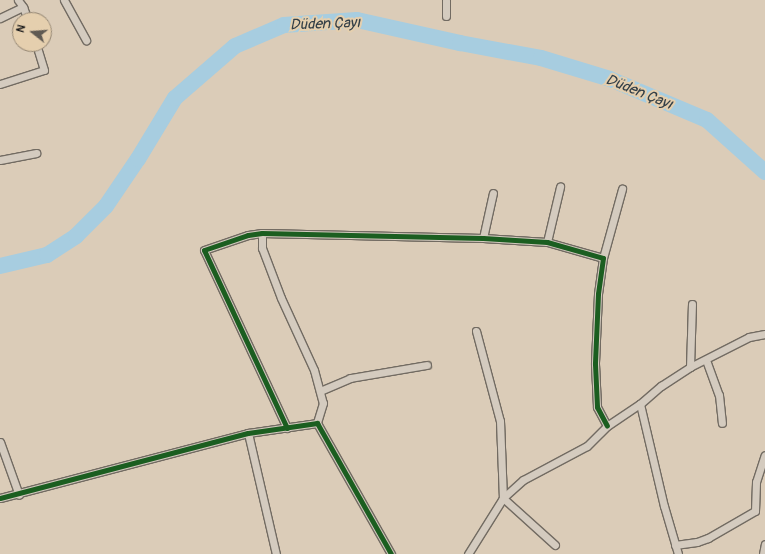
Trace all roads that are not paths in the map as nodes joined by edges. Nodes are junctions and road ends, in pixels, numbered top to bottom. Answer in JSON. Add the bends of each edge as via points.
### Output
{"nodes":[{"id":1,"x":18,"y":0,"type":"edge"},
{"id":2,"x":64,"y":0,"type":"edge"},
{"id":3,"x":446,"y":0,"type":"edge"},
{"id":4,"x":23,"y":7,"type":"junction"},
{"id":5,"x":25,"y":12,"type":"edge"},
{"id":6,"x":446,"y":16,"type":"dead end"},
{"id":7,"x":0,"y":18,"type":"edge"},
{"id":8,"x":86,"y":40,"type":"dead end"},
{"id":9,"x":38,"y":52,"type":"edge"},
{"id":10,"x":0,"y":84,"type":"edge"},
{"id":11,"x":36,"y":153,"type":"dead end"},
{"id":12,"x":0,"y":160,"type":"edge"},
{"id":13,"x":560,"y":187,"type":"dead end"},
{"id":14,"x":622,"y":188,"type":"dead end"},
{"id":15,"x":493,"y":193,"type":"dead end"},
{"id":16,"x":262,"y":233,"type":"junction"},
{"id":17,"x":483,"y":238,"type":"junction"},
{"id":18,"x":548,"y":242,"type":"junction"},
{"id":19,"x":603,"y":258,"type":"junction"},
{"id":20,"x":692,"y":304,"type":"dead end"},
{"id":21,"x":476,"y":331,"type":"dead end"},
{"id":22,"x":765,"y":334,"type":"edge"},
{"id":23,"x":706,"y":360,"type":"junction"},
{"id":24,"x":427,"y":365,"type":"dead end"},
{"id":25,"x":690,"y":367,"type":"junction"},
{"id":26,"x":320,"y":391,"type":"junction"},
{"id":27,"x":640,"y":404,"type":"junction"},
{"id":28,"x":317,"y":423,"type":"junction"},
{"id":29,"x":722,"y":423,"type":"dead end"},
{"id":30,"x":607,"y":426,"type":"junction"},
{"id":31,"x":287,"y":428,"type":"junction"},
{"id":32,"x":248,"y":433,"type":"junction"},
{"id":33,"x":0,"y":442,"type":"edge"},
{"id":34,"x":765,"y":455,"type":"edge"},
{"id":35,"x":19,"y":495,"type":"junction"},
{"id":36,"x":0,"y":498,"type":"edge"},
{"id":37,"x":504,"y":498,"type":"junction"},
{"id":38,"x":765,"y":544,"type":"edge"},
{"id":39,"x":555,"y":545,"type":"dead end"},
{"id":40,"x":675,"y":545,"type":"junction"},
{"id":41,"x":276,"y":554,"type":"edge"},
{"id":42,"x":391,"y":554,"type":"edge"},
{"id":43,"x":468,"y":554,"type":"edge"},
{"id":44,"x":678,"y":554,"type":"edge"},
{"id":45,"x":763,"y":554,"type":"edge"}],
"edges":[{"from":1,"to":4,"type":"street"},
{"from":2,"to":8,"type":"street"},
{"from":3,"to":6,"type":"street"},
{"from":4,"to":5,"type":"street"},
{"from":4,"to":7,"type":"street"},
{"from":9,"to":10,"type":"street","via":[[44,70]]},
{"from":11,"to":12,"type":"street"},
{"from":13,"to":18,"type":"street"},
{"from":14,"to":19,"type":"street"},
{"from":15,"to":17,"type":"street"},
{"from":16,"to":17,"type":"street"},
{"from":16,"to":26,"type":"street","via":[[262,248],[281,298],[314,370]]},
{"from":16,"to":31,"type":"street","via":[[248,235],[204,250]]},
{"from":17,"to":18,"type":"street"},
{"from":18,"to":19,"type":"street"},
{"from":19,"to":30,"type":"street","via":[[598,294],[595,364],[597,407]]},
{"from":20,"to":25,"type":"street"},
{"from":21,"to":37,"type":"street","via":[[500,421]]},
{"from":22,"to":23,"type":"street","via":[[750,337]]},
{"from":23,"to":25,"type":"street"},
{"from":23,"to":29,"type":"street","via":[[719,395]]},
{"from":24,"to":26,"type":"street","via":[[350,378]]},
{"from":25,"to":27,"type":"street"},
{"from":26,"to":28,"type":"street","via":[[323,403]]},
{"from":27,"to":30,"type":"street"},
{"from":27,"to":40,"type":"street"},
{"from":28,"to":31,"type":"street"},
{"from":28,"to":42,"type":"street"},
{"from":30,"to":37,"type":"street","via":[[586,446],[523,480]]},
{"from":31,"to":32,"type":"street"},
{"from":32,"to":35,"type":"street"},
{"from":32,"to":41,"type":"street"},
{"from":33,"to":35,"type":"street"},
{"from":34,"to":40,"type":"street","via":[[756,482],[754,511],[708,538]]},
{"from":35,"to":36,"type":"street"},
{"from":37,"to":39,"type":"street"},
{"from":37,"to":43,"type":"street"},
{"from":38,"to":45,"type":"street"},
{"from":40,"to":44,"type":"street"}]}
